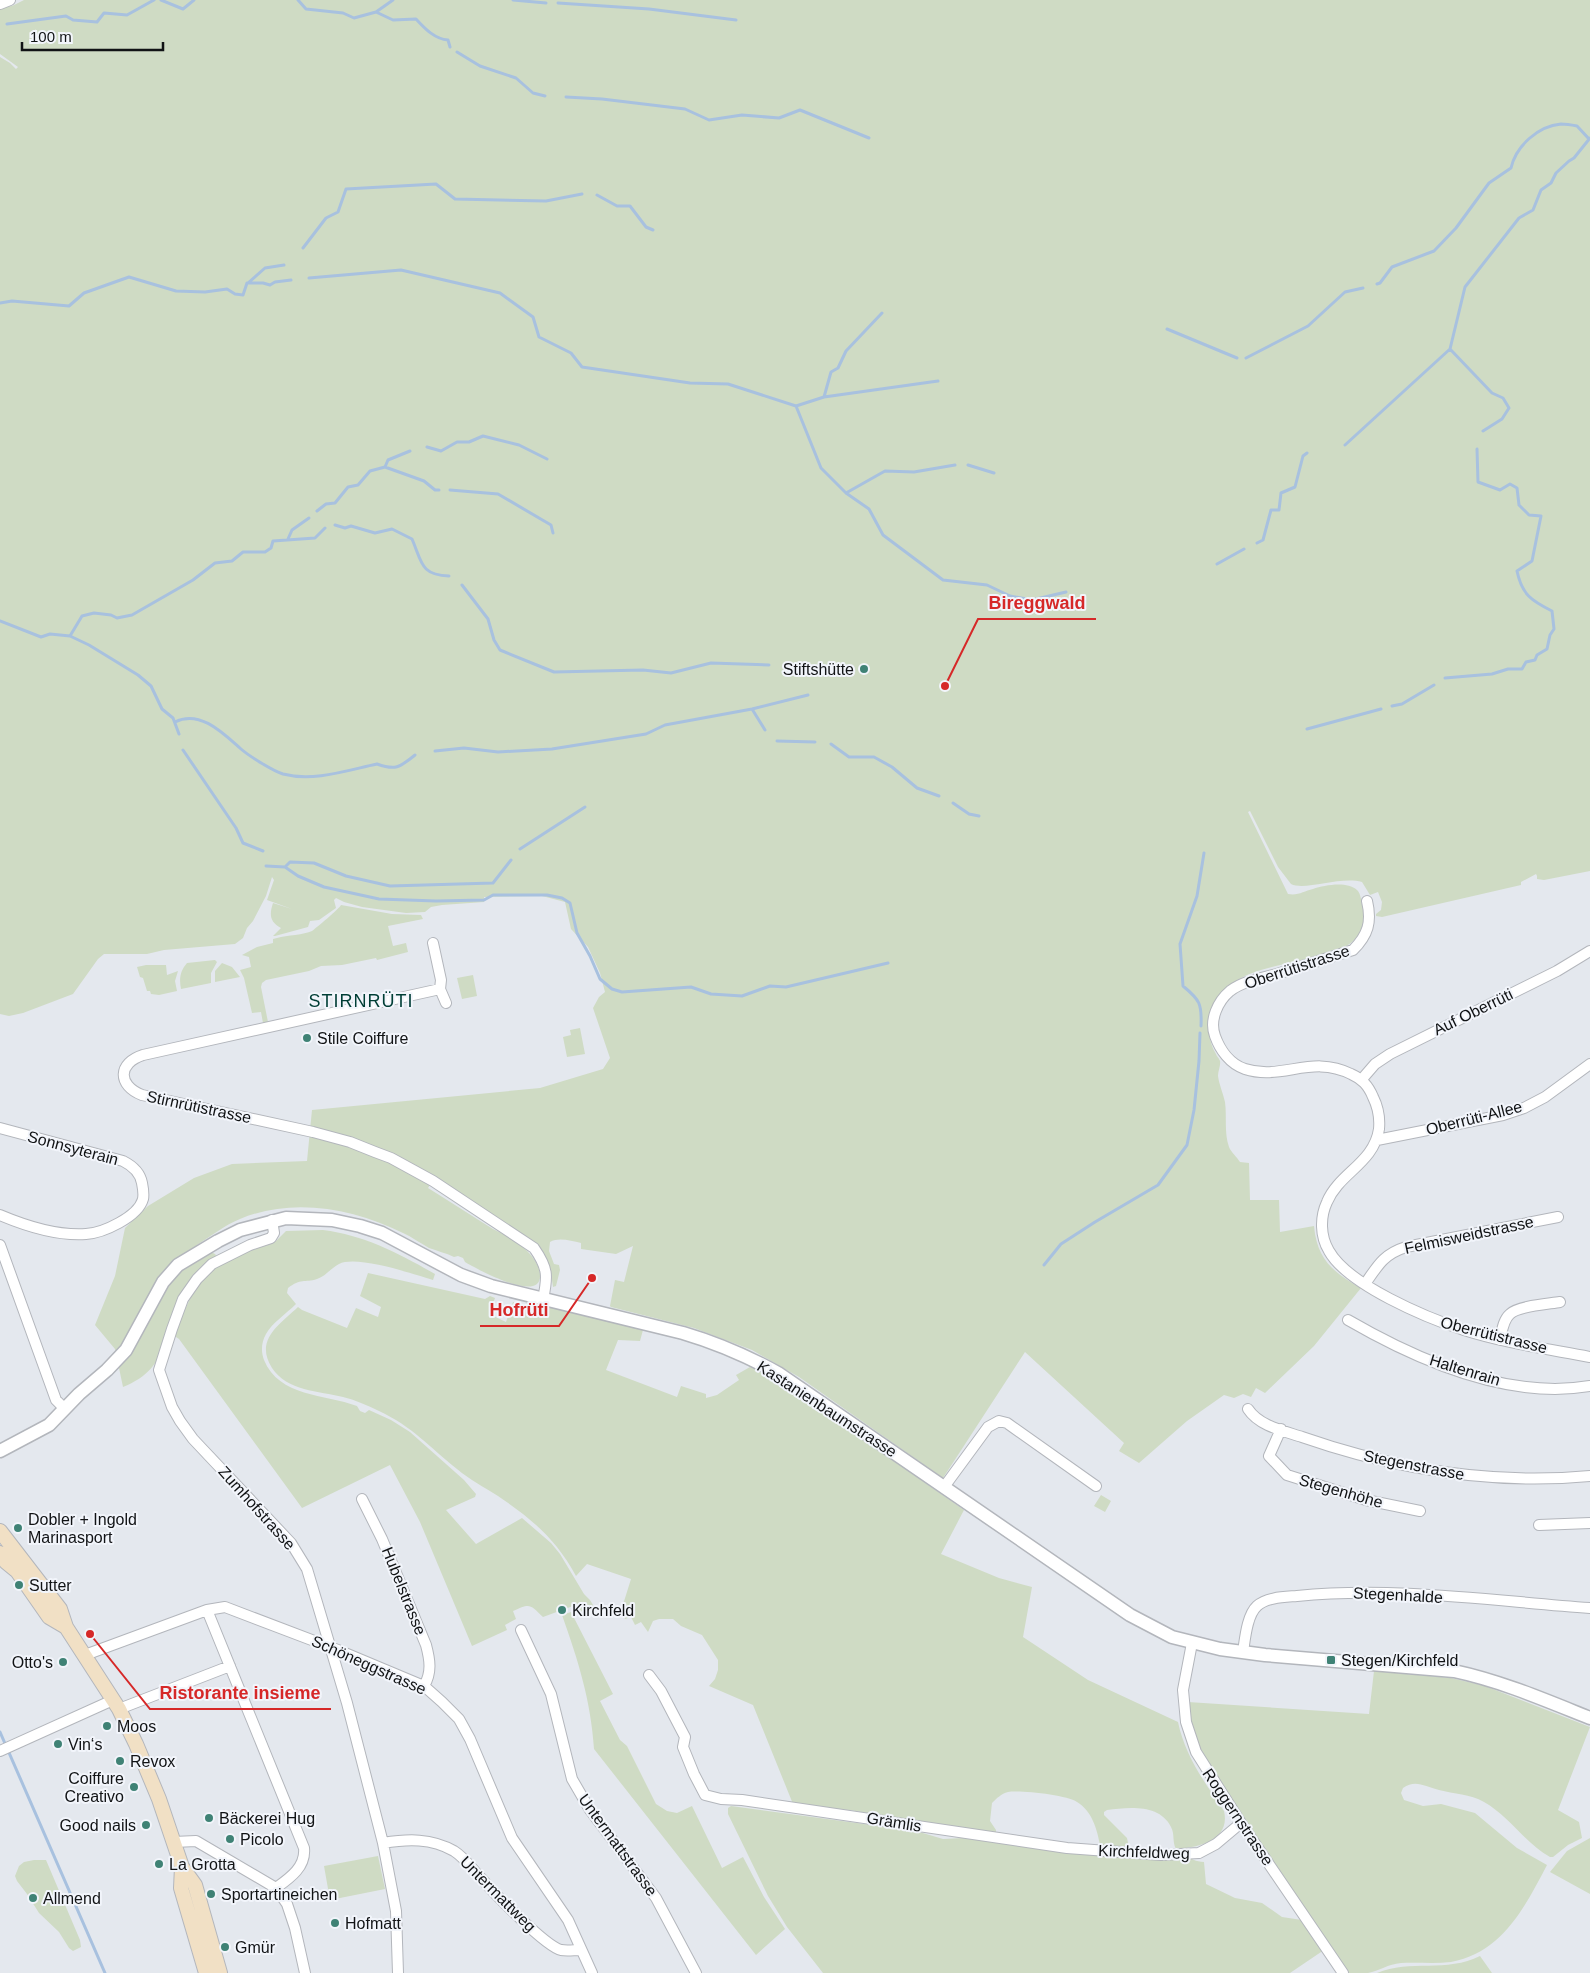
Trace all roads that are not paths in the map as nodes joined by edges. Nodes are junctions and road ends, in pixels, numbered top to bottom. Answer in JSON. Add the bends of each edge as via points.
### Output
{"nodes":[{"id":1,"x":10,"y":0,"type":"edge"},
{"id":2,"x":0,"y":4,"type":"edge"},
{"id":3,"x":1367,"y":901,"type":"dead end"},
{"id":4,"x":433,"y":943,"type":"dead end"},
{"id":5,"x":1590,"y":951,"type":"edge"},
{"id":6,"x":440,"y":989,"type":"junction"},
{"id":7,"x":446,"y":1003,"type":"dead end"},
{"id":8,"x":1590,"y":1064,"type":"edge"},
{"id":9,"x":1362,"y":1079,"type":"junction"},
{"id":10,"x":0,"y":1128,"type":"edge"},
{"id":11,"x":1377,"y":1140,"type":"junction"},
{"id":12,"x":0,"y":1215,"type":"edge"},
{"id":13,"x":1558,"y":1217,"type":"dead end"},
{"id":14,"x":272,"y":1220,"type":"junction"},
{"id":15,"x":0,"y":1245,"type":"edge"},
{"id":16,"x":1365,"y":1284,"type":"junction"},
{"id":17,"x":543,"y":1299,"type":"junction"},
{"id":18,"x":1560,"y":1302,"type":"dead end"},
{"id":19,"x":1348,"y":1320,"type":"dead end"},
{"id":20,"x":1500,"y":1340,"type":"junction"},
{"id":21,"x":1590,"y":1358,"type":"edge"},
{"id":22,"x":1590,"y":1386,"type":"edge"},
{"id":23,"x":64,"y":1408,"type":"junction"},
{"id":24,"x":1248,"y":1410,"type":"dead end"},
{"id":25,"x":1280,"y":1429,"type":"junction"},
{"id":26,"x":0,"y":1451,"type":"edge"},
{"id":27,"x":1590,"y":1476,"type":"edge"},
{"id":28,"x":1096,"y":1486,"type":"dead end"},
{"id":29,"x":944,"y":1487,"type":"junction"},
{"id":30,"x":362,"y":1499,"type":"dead end"},
{"id":31,"x":1420,"y":1511,"type":"dead end"},
{"id":32,"x":1590,"y":1523,"type":"edge"},
{"id":33,"x":1539,"y":1525,"type":"dead end"},
{"id":34,"x":0,"y":1531,"type":"edge"},
{"id":35,"x":0,"y":1553,"type":"edge"},
{"id":36,"x":1590,"y":1608,"type":"edge"},
{"id":37,"x":207,"y":1610,"type":"junction"},
{"id":38,"x":66,"y":1627,"type":"junction"},
{"id":39,"x":521,"y":1630,"type":"dead end"},
{"id":40,"x":1192,"y":1643,"type":"junction"},
{"id":41,"x":330,"y":1647,"type":"junction"},
{"id":42,"x":1243,"y":1652,"type":"junction"},
{"id":43,"x":85,"y":1655,"type":"junction"},
{"id":44,"x":230,"y":1666,"type":"junction"},
{"id":45,"x":649,"y":1675,"type":"dead end"},
{"id":46,"x":424,"y":1686,"type":"junction"},
{"id":47,"x":116,"y":1704,"type":"junction"},
{"id":48,"x":1590,"y":1718,"type":"edge"},
{"id":49,"x":0,"y":1751,"type":"edge"},
{"id":50,"x":1241,"y":1823,"type":"junction"},
{"id":51,"x":174,"y":1842,"type":"junction"},
{"id":52,"x":383,"y":1843,"type":"junction"},
{"id":53,"x":1067,"y":1848,"type":"joint"},
{"id":54,"x":182,"y":1867,"type":"junction"},
{"id":55,"x":276,"y":1888,"type":"junction"},
{"id":56,"x":580,"y":1950,"type":"junction"},
{"id":57,"x":206,"y":1973,"type":"edge"},
{"id":58,"x":220,"y":1973,"type":"edge"},
{"id":59,"x":305,"y":1973,"type":"edge"},
{"id":60,"x":398,"y":1973,"type":"edge"},
{"id":61,"x":592,"y":1973,"type":"edge"},
{"id":62,"x":696,"y":1973,"type":"edge"},
{"id":63,"x":1343,"y":1973,"type":"edge"}],
"edges":[{"from":1,"to":2,"type":"street"},
{"from":3,"to":9,"type":"street","name":"Oberrütistrasse","via":[[1368,931],[1353,950],[1240,985],[1224,997],[1217,1008],[1213,1029],[1221,1049],[1242,1068],[1275,1072],[1315,1065],[1341,1069]]},
{"from":4,"to":6,"type":"street"},
{"from":5,"to":9,"type":"street","name":"Auf Oberrüti","via":[[1558,971],[1390,1054],[1375,1064]]},
{"from":6,"to":7,"type":"street"},
{"from":6,"to":17,"type":"street","name":"Stirnrütistrasse","via":[[143,1055],[127,1065],[124,1080],[142,1095],[313,1132],[391,1158],[433,1181],[534,1248],[546,1271]]},
{"from":8,"to":11,"type":"street","name":"Oberrüti-Allee","via":[[1524,1108]]},
{"from":9,"to":11,"type":"street","name":"Oberrütistrasse","via":[[1379,1112]]},
{"from":10,"to":12,"type":"street","name":"Sonnsyterain","via":[[131,1164],[141,1180],[143,1194],[140,1205],[131,1214],[107,1229],[87,1234],[38,1228]]},
{"from":11,"to":16,"type":"street","name":"Oberrütistrasse","via":[[1370,1154],[1332,1193],[1323,1212],[1322,1226],[1329,1252],[1346,1271]]},
{"from":13,"to":16,"type":"street","name":"Felmisweidstrasse","via":[[1393,1251],[1382,1259]]},
{"from":14,"to":17,"type":"street","name":"Kastanienbaumstrasse","via":[[306,1218],[360,1226],[382,1233],[472,1280]]},
{"from":14,"to":23,"type":"street","name":"Kastanienbaumstrasse","via":[[218,1240],[178,1265],[163,1282],[126,1350]]},
{"from":14,"to":41,"type":"street","name":"Zumhofstrasse","via":[[274,1233],[271,1238],[212,1264],[197,1280],[184,1300],[159,1370],[172,1407],[193,1439],[291,1543],[304,1563]]},
{"from":15,"to":23,"type":"street","via":[[56,1400]]},
{"from":16,"to":20,"type":"street","name":"Oberrütistrasse","via":[[1439,1322]]},
{"from":17,"to":29,"type":"street","name":"Kastanienbaumstrasse","via":[[683,1333],[744,1355],[778,1374]]},
{"from":18,"to":20,"type":"street","via":[[1511,1312]]},
{"from":19,"to":22,"type":"street","name":"Haltenrain","via":[[1415,1354],[1495,1381],[1562,1389]]},
{"from":20,"to":21,"type":"street","name":"Oberrütistrasse"},
{"from":23,"to":26,"type":"street","name":"Kastanienbaumstrasse","via":[[49,1425]]},
{"from":24,"to":25,"type":"street","name":"Stegenstrasse"},
{"from":25,"to":27,"type":"street","name":"Stegenstrasse","via":[[1330,1447],[1436,1471],[1504,1478]]},
{"from":25,"to":31,"type":"street","name":"Stegenhöhe","via":[[1269,1456],[1287,1476],[1366,1500]]},
{"from":28,"to":29,"type":"street","via":[[1008,1423],[999,1421],[988,1427]]},
{"from":29,"to":40,"type":"street","name":"Kastanienbaumstrasse","via":[[1130,1615],[1172,1637]]},
{"from":30,"to":46,"type":"street","name":"Hubelstrasse","via":[[426,1645],[430,1666]]},
{"from":32,"to":33,"type":"street"},
{"from":34,"to":38,"type":"main road","via":[[60,1609]]},
{"from":35,"to":38,"type":"main road","via":[[18,1571],[50,1617]]},
{"from":36,"to":42,"type":"street","name":"Stegenhalde","via":[[1351,1592],[1283,1598],[1258,1604],[1253,1611]]},
{"from":37,"to":41,"type":"street","name":"Schöneggstrasse","via":[[230,1608]]},
{"from":37,"to":43,"type":"street","name":"Schöneggstrasse"},
{"from":37,"to":44,"type":"street"},
{"from":38,"to":43,"type":"main road"},
{"from":39,"to":62,"type":"street","name":"Untermattstrasse","via":[[551,1694],[572,1779],[590,1810],[656,1898]]},
{"from":40,"to":42,"type":"street","name":"Kastanienbaumstrasse"},
{"from":40,"to":50,"type":"street","name":"Roggernstrasse","via":[[1183,1690],[1189,1735],[1206,1771]]},
{"from":41,"to":46,"type":"street","name":"Schöneggstrasse"},
{"from":41,"to":52,"type":"street","name":"Zumhofstrasse"},
{"from":42,"to":48,"type":"street","name":"Kastanienbaumstrasse","via":[[1454,1671],[1512,1687]]},
{"from":43,"to":47,"type":"main road"},
{"from":44,"to":47,"type":"street"},
{"from":44,"to":55,"type":"street","via":[[305,1851],[298,1870]]},
{"from":45,"to":53,"type":"street","name":"Grämlis","via":[[685,1737],[683,1747],[705,1795]]},
{"from":46,"to":56,"type":"street","name":"Schöneggstrasse","via":[[459,1719],[512,1838],[568,1920]]},
{"from":47,"to":49,"type":"street"},
{"from":47,"to":51,"type":"main road","via":[[139,1752]]},
{"from":50,"to":53,"type":"street","name":"Kirchfeldweg","via":[[1216,1844],[1199,1853],[1161,1855]]},
{"from":50,"to":63,"type":"street","name":"Roggernstrasse"},
{"from":51,"to":54,"type":"main road"},
{"from":51,"to":55,"type":"street","via":[[196,1841]]},
{"from":52,"to":56,"type":"street","name":"Untermattweg","via":[[420,1840],[455,1852],[503,1902],[550,1944],[562,1950]]},
{"from":52,"to":60,"type":"street","name":"Zumhofstrasse","via":[[396,1911]]},
{"from":54,"to":57,"type":"main road","via":[[181,1888]]},
{"from":54,"to":58,"type":"main road","via":[[195,1885]]},
{"from":55,"to":59,"type":"street","via":[[287,1904]]},
{"from":56,"to":61,"type":"street","name":"Schöneggstrasse"}]}
